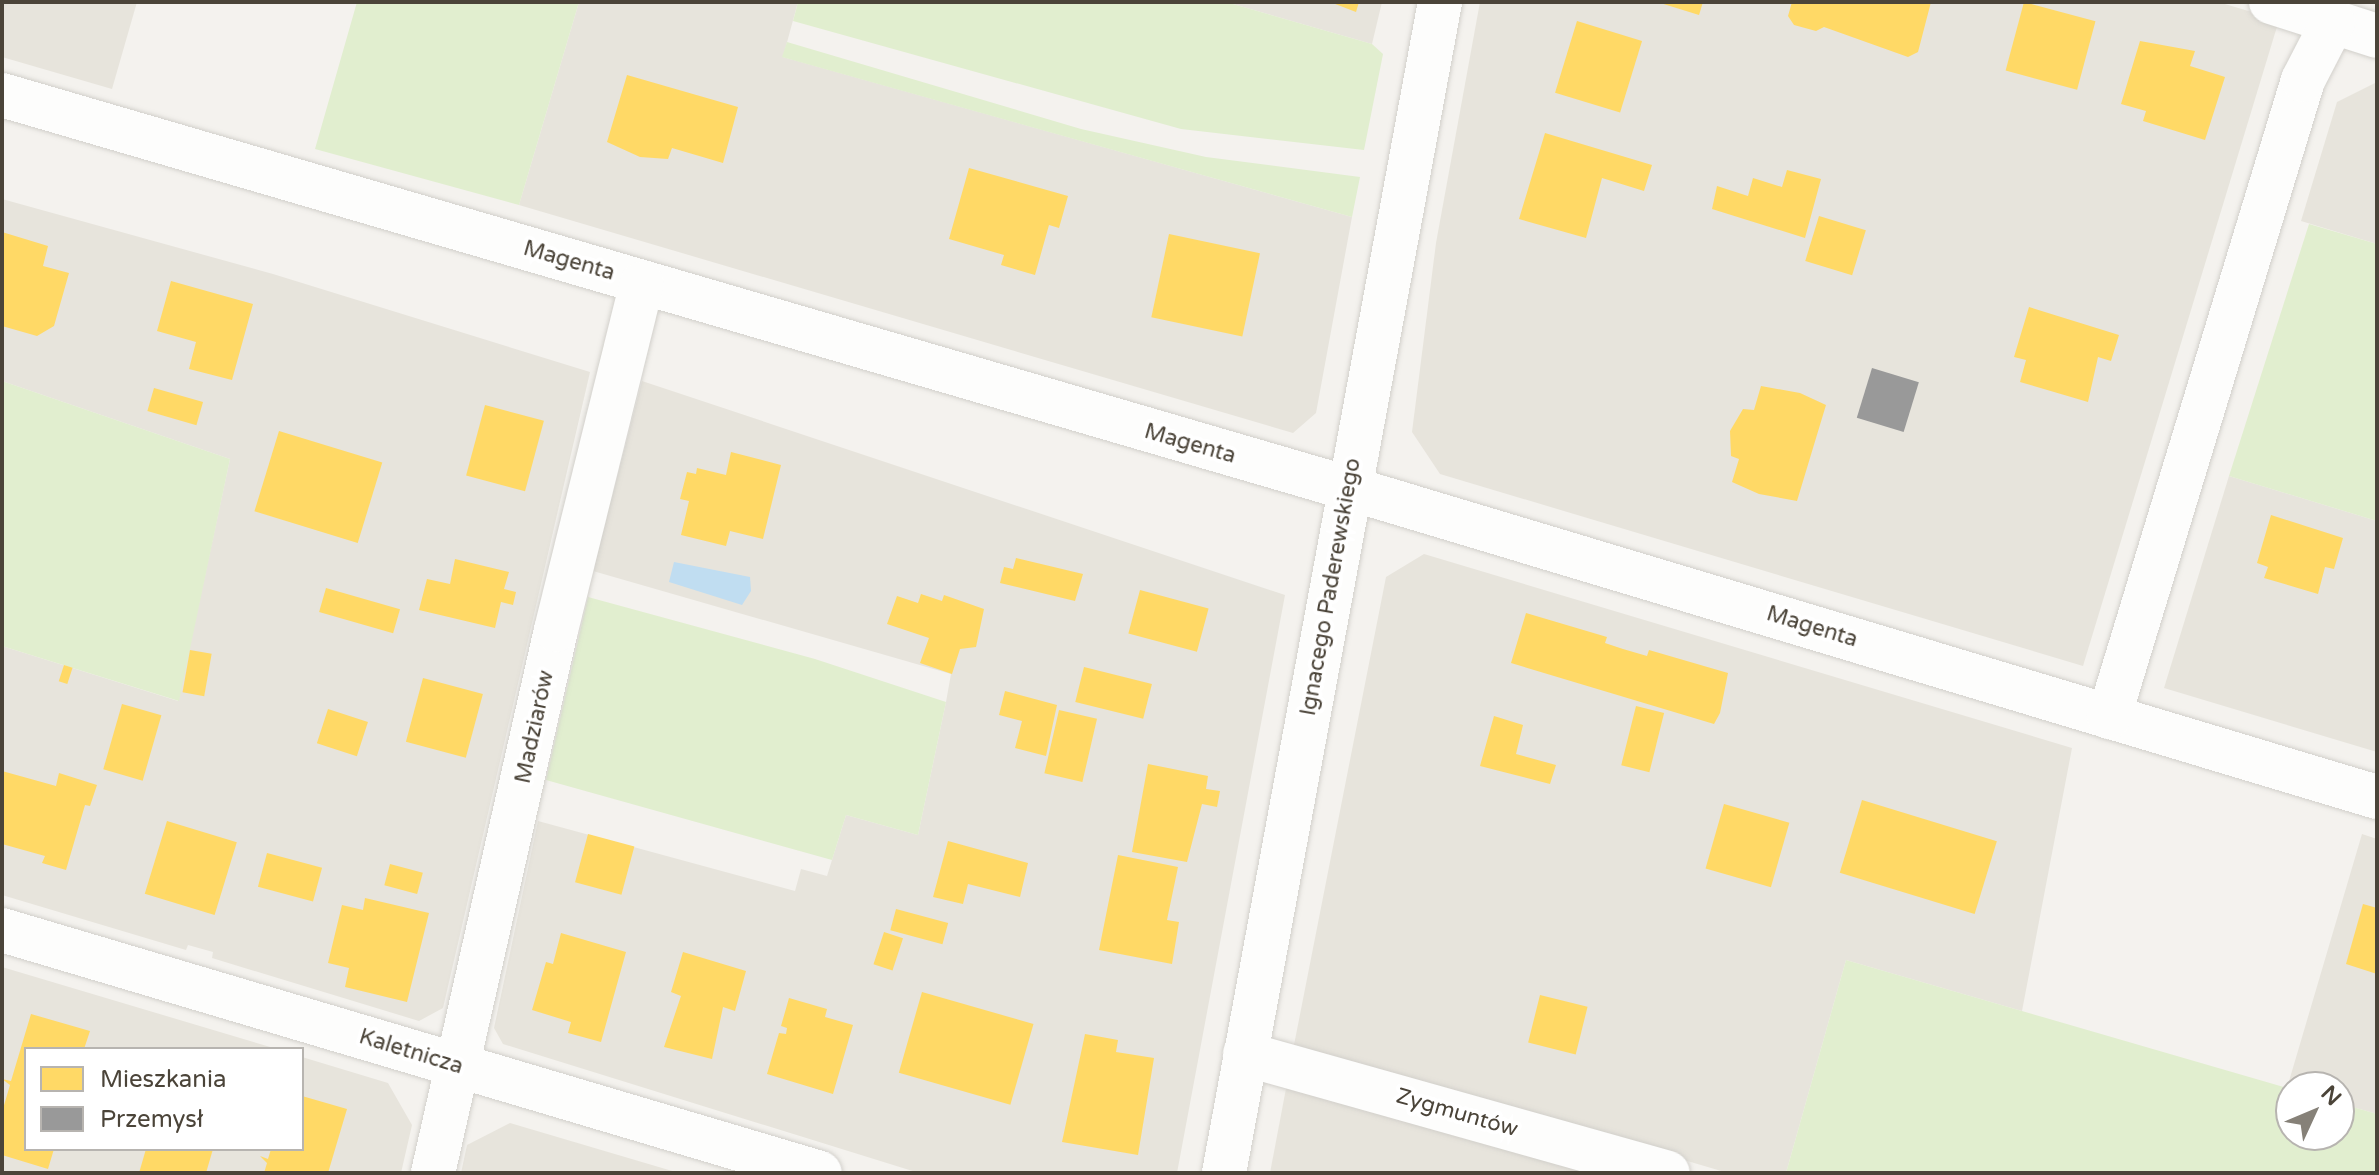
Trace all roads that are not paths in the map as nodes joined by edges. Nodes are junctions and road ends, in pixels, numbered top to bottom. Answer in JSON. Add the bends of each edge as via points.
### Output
{"nodes":[{"id":1,"x":1440,"y":2,"type":"edge"},
{"id":2,"x":2271,"y":2,"type":"edge"},
{"id":3,"x":2333,"y":22,"type":"junction"},
{"id":4,"x":2377,"y":36,"type":"edge"},
{"id":5,"x":2,"y":95,"type":"edge"},
{"id":6,"x":642,"y":283,"type":"junction"},
{"id":7,"x":1349,"y":489,"type":"junction"},
{"id":8,"x":2109,"y":717,"type":"junction"},
{"id":9,"x":2377,"y":797,"type":"edge"},
{"id":10,"x":2,"y":930,"type":"edge"},
{"id":11,"x":1245,"y":1054,"type":"junction"},
{"id":12,"x":460,"y":1067,"type":"junction"},
{"id":13,"x":433,"y":1173,"type":"edge"},
{"id":14,"x":820,"y":1173,"type":"edge"},
{"id":15,"x":1224,"y":1173,"type":"edge"},
{"id":16,"x":1668,"y":1173,"type":"edge"}],
"edges":[{"from":1,"to":7,"type":"street","name":"Ignacego Paderewskiego"},
{"from":2,"to":3,"type":"street"},
{"from":3,"to":4,"type":"street"},
{"from":3,"to":8,"type":"street","via":[[2303,80]]},
{"from":5,"to":6,"type":"street","name":"Magenta"},
{"from":6,"to":7,"type":"street","name":"Magenta"},
{"from":6,"to":12,"type":"street","name":"Madziarów","via":[[556,630]]},
{"from":7,"to":8,"type":"street","name":"Magenta"},
{"from":7,"to":11,"type":"street","name":"Ignacego Paderewskiego"},
{"from":8,"to":9,"type":"street","name":"Magenta"},
{"from":10,"to":12,"type":"street","name":"Kaletnicza"},
{"from":11,"to":15,"type":"street","name":"Ignacego Paderewskiego"},
{"from":11,"to":16,"type":"street","name":"Zygmuntów"},
{"from":12,"to":13,"type":"street","name":"Madziarów"},
{"from":12,"to":14,"type":"street","name":"Kaletnicza"}]}
